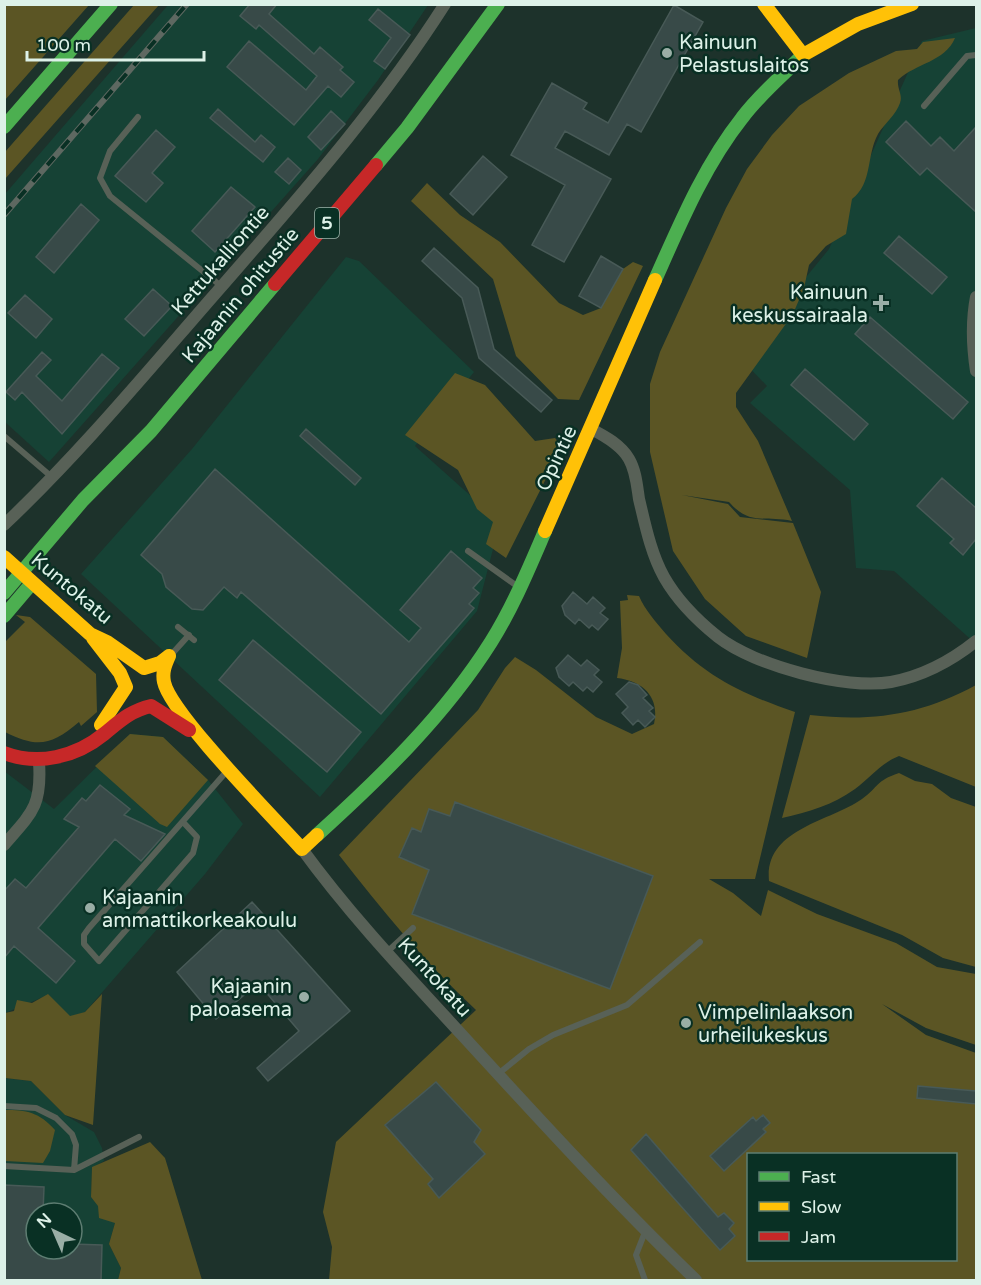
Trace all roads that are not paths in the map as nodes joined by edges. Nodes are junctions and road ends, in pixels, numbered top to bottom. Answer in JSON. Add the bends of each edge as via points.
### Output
{"nodes":[{"id":1,"x":111,"y":4,"type":"edge"},
{"id":2,"x":445,"y":4,"type":"edge"},
{"id":3,"x":764,"y":4,"type":"edge"},
{"id":4,"x":912,"y":4,"type":"edge"},
{"id":5,"x":497,"y":6,"type":"edge"},
{"id":6,"x":803,"y":55,"type":"junction"},
{"id":7,"x":976,"y":55,"type":"edge"},
{"id":8,"x":924,"y":106,"type":"dead end"},
{"id":9,"x":138,"y":117,"type":"dead end"},
{"id":10,"x":4,"y":127,"type":"edge"},
{"id":11,"x":221,"y":286,"type":"junction"},
{"id":12,"x":976,"y":297,"type":"edge"},
{"id":13,"x":976,"y":371,"type":"edge"},
{"id":14,"x":591,"y":429,"type":"junction"},
{"id":15,"x":4,"y":436,"type":"edge"},
{"id":16,"x":54,"y":478,"type":"junction"},
{"id":17,"x":4,"y":525,"type":"edge"},
{"id":18,"x":468,"y":551,"type":"dead end"},
{"id":19,"x":4,"y":558,"type":"edge"},
{"id":20,"x":39,"y":574,"type":"dead end"},
{"id":21,"x":520,"y":588,"type":"junction"},
{"id":22,"x":4,"y":593,"type":"edge"},
{"id":23,"x":7,"y":613,"type":"edge"},
{"id":24,"x":178,"y":627,"type":"dead end"},
{"id":25,"x":90,"y":634,"type":"junction"},
{"id":26,"x":976,"y":641,"type":"edge"},
{"id":27,"x":170,"y":656,"type":"junction"},
{"id":28,"x":144,"y":668,"type":"junction"},
{"id":29,"x":164,"y":684,"type":"junction"},
{"id":30,"x":126,"y":687,"type":"junction"},
{"id":31,"x":151,"y":706,"type":"junction"},
{"id":32,"x":202,"y":738,"type":"junction"},
{"id":33,"x":82,"y":746,"type":"junction"},
{"id":34,"x":4,"y":753,"type":"edge"},
{"id":35,"x":39,"y":762,"type":"junction"},
{"id":36,"x":229,"y":768,"type":"junction"},
{"id":37,"x":183,"y":822,"type":"junction"},
{"id":38,"x":4,"y":845,"type":"edge"},
{"id":39,"x":302,"y":849,"type":"junction"},
{"id":40,"x":413,"y":928,"type":"dead end"},
{"id":41,"x":700,"y":942,"type":"dead end"},
{"id":42,"x":387,"y":953,"type":"junction"},
{"id":43,"x":498,"y":1075,"type":"junction"},
{"id":44,"x":4,"y":1106,"type":"edge"},
{"id":45,"x":139,"y":1137,"type":"dead end"},
{"id":46,"x":4,"y":1166,"type":"edge"},
{"id":47,"x":74,"y":1170,"type":"junction"},
{"id":48,"x":645,"y":1232,"type":"junction"},
{"id":49,"x":644,"y":1280,"type":"edge"},
{"id":50,"x":696,"y":1281,"type":"edge"}],
"edges":[{"from":1,"to":10,"type":"main road"},
{"from":2,"to":11,"type":"street","name":"Kettukalliontie","via":[[390,86],[319,177]]},
{"from":3,"to":6,"type":"main road"},
{"from":4,"to":6,"type":"main road","name":"Opintie","via":[[858,24]]},
{"from":5,"to":22,"type":"main road","name":"Kajaanin ohitustie","number":"5","via":[[407,128],[151,431],[83,500],[49,548]]},
{"from":6,"to":14,"type":"main road","name":"Opintie","via":[[742,117],[711,164],[689,204]]},
{"from":7,"to":8,"type":"lane","via":[[967,56]]},
{"from":9,"to":11,"type":"lane","via":[[110,152],[100,178],[110,196]]},
{"from":11,"to":16,"type":"street","name":"Kettukalliontie"},
{"from":12,"to":13,"type":"street","via":[[972,321]]},
{"from":14,"to":21,"type":"main road","name":"Opintie"},
{"from":14,"to":26,"type":"street","via":[[609,438],[628,458],[651,545],[664,577],[689,611],[720,639],[797,673],[858,684],[892,682],[921,673],[958,655]]},
{"from":15,"to":16,"type":"lane"},
{"from":16,"to":17,"type":"street","name":"Kettukalliontie"},
{"from":18,"to":21,"type":"lane"},
{"from":19,"to":25,"type":"main road","name":"Kuntokatu"},
{"from":20,"to":23,"type":"main road"},
{"from":21,"to":39,"type":"main road","name":"Opintie","via":[[488,647],[454,694],[412,742]]},
{"from":24,"to":27,"type":"lane","via":[[191,638]]},
{"from":25,"to":28,"type":"main road","name":"Kuntokatu"},
{"from":25,"to":30,"type":"main road"},
{"from":27,"to":28,"type":"main road"},
{"from":27,"to":29,"type":"main road","via":[[163,669]]},
{"from":28,"to":29,"type":"main road","via":[[159,674]]},
{"from":28,"to":30,"type":"main road","via":[[134,672]]},
{"from":29,"to":31,"type":"main road","via":[[160,700]]},
{"from":29,"to":32,"type":"main road","name":"Kuntokatu"},
{"from":30,"to":31,"type":"main road","via":[[134,703]]},
{"from":30,"to":33,"type":"main road","via":[[111,714]]},
{"from":31,"to":32,"type":"main road"},
{"from":31,"to":33,"type":"main road","via":[[129,712]]},
{"from":32,"to":36,"type":"main road","name":"Kuntokatu"},
{"from":33,"to":35,"type":"main road"},
{"from":34,"to":35,"type":"main road"},
{"from":35,"to":38,"type":"street","via":[[38,801]]},
{"from":36,"to":37,"type":"lane"},
{"from":36,"to":39,"type":"main road","name":"Kuntokatu"},
{"from":37,"to":37,"type":"lane","via":[[84,935],[84,944],[99,961],[193,853],[197,837]]},
{"from":39,"to":42,"type":"street","name":"Kuntokatu"},
{"from":40,"to":42,"type":"lane"},
{"from":41,"to":43,"type":"lane","via":[[627,1005],[553,1035],[528,1049]]},
{"from":42,"to":43,"type":"street","name":"Kuntokatu"},
{"from":43,"to":48,"type":"street","name":"Kuntokatu"},
{"from":44,"to":47,"type":"lane","via":[[36,1108],[56,1118],[72,1134],[76,1145]]},
{"from":45,"to":47,"type":"lane"},
{"from":46,"to":47,"type":"lane"},
{"from":48,"to":49,"type":"lane","via":[[636,1255]]},
{"from":48,"to":50,"type":"street","name":"Kuntokatu"}]}
